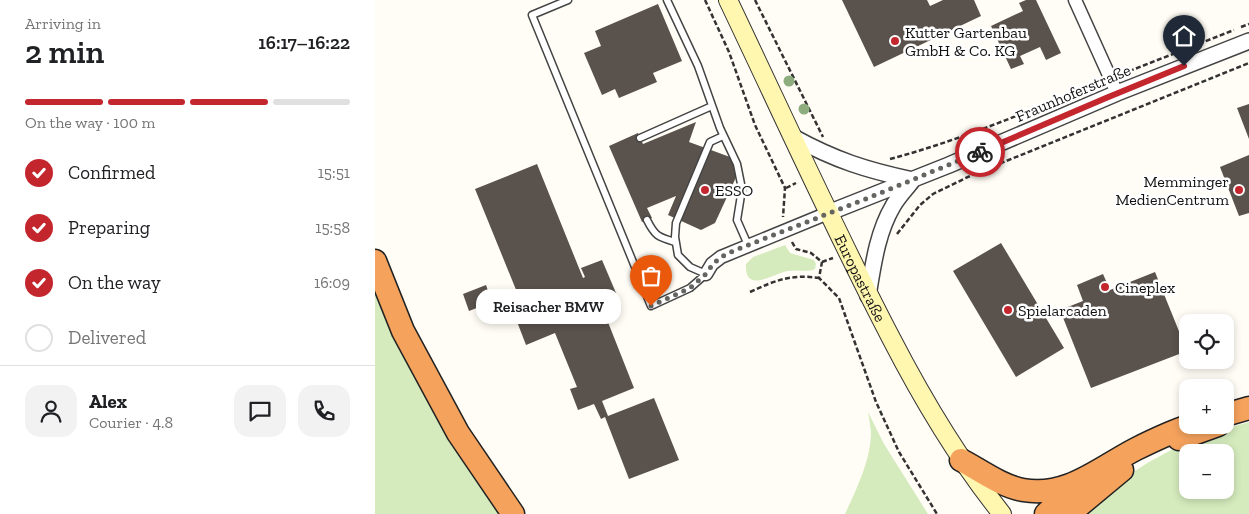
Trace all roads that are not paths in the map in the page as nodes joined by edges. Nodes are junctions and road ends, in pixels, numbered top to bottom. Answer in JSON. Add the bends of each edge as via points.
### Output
{"nodes":[{"id":1,"x":567,"y":0,"type":"edge"},
{"id":2,"x":667,"y":0,"type":"edge"},
{"id":3,"x":728,"y":0,"type":"edge"},
{"id":4,"x":1075,"y":0,"type":"edge"},
{"id":5,"x":1249,"y":41,"type":"edge"},
{"id":6,"x":1117,"y":93,"type":"junction"},
{"id":7,"x":713,"y":106,"type":"junction"},
{"id":8,"x":723,"y":136,"type":"junction"},
{"id":9,"x":793,"y":137,"type":"junction"},
{"id":10,"x":640,"y":138,"type":"dead end"},
{"id":11,"x":913,"y":180,"type":"junction"},
{"id":12,"x":828,"y":213,"type":"junction"},
{"id":13,"x":647,"y":220,"type":"dead end"},
{"id":14,"x":675,"y":242,"type":"junction"},
{"id":15,"x":748,"y":245,"type":"junction"},
{"id":16,"x":375,"y":260,"type":"edge"},
{"id":17,"x":706,"y":274,"type":"junction"},
{"id":18,"x":868,"y":296,"type":"junction"},
{"id":19,"x":1249,"y":408,"type":"edge"},
{"id":20,"x":1234,"y":412,"type":"edge"},
{"id":21,"x":1249,"y":416,"type":"edge"},
{"id":22,"x":1234,"y":420,"type":"edge"},
{"id":23,"x":1179,"y":431,"type":"edge"},
{"id":24,"x":1192,"y":434,"type":"edge"},
{"id":25,"x":961,"y":460,"type":"junction"},
{"id":26,"x":1078,"y":483,"type":"junction"},
{"id":27,"x":1073,"y":512,"type":"edge"},
{"id":28,"x":513,"y":514,"type":"edge"},
{"id":29,"x":1002,"y":514,"type":"edge"},
{"id":30,"x":1046,"y":514,"type":"edge"}],
"edges":[{"from":1,"to":17,"type":"lane","via":[[532,15],[651,306],[690,288]]},
{"from":2,"to":7,"type":"lane"},
{"from":3,"to":9,"type":"main road","name":"Europastraße"},
{"from":4,"to":6,"type":"street"},
{"from":5,"to":6,"type":"street","name":"Fraunhoferstraße"},
{"from":6,"to":11,"type":"street","name":"Fraunhoferstraße"},
{"from":7,"to":8,"type":"lane"},
{"from":7,"to":10,"type":"lane"},
{"from":8,"to":14,"type":"lane","via":[[710,142],[676,223]]},
{"from":8,"to":15,"type":"lane","via":[[737,164],[742,189],[737,220]]},
{"from":9,"to":11,"type":"street","via":[[847,163]]},
{"from":9,"to":12,"type":"main road","name":"Europastraße"},
{"from":11,"to":12,"type":"street","name":"Fraunhoferstraße"},
{"from":11,"to":18,"type":"street","via":[[894,205],[880,237]]},
{"from":12,"to":15,"type":"street"},
{"from":12,"to":18,"type":"main road","name":"Europastraße"},
{"from":13,"to":14,"type":"lane","via":[[658,237]]},
{"from":14,"to":17,"type":"lane","via":[[678,255],[690,267]]},
{"from":15,"to":17,"type":"street","via":[[721,257]]},
{"from":16,"to":28,"type":"highway","via":[[403,331],[458,433]]},
{"from":18,"to":25,"type":"main road","name":"Europastraße"},
{"from":19,"to":20,"type":"highway"},
{"from":21,"to":22,"type":"highway"},
{"from":23,"to":26,"type":"highway","via":[[1135,450]]},
{"from":24,"to":27,"type":"highway","via":[[1148,454],[1119,472]]},
{"from":25,"to":26,"type":"highway","via":[[1021,490],[1043,492]]},
{"from":25,"to":29,"type":"main road","name":"Europastraße"},
{"from":26,"to":30,"type":"highway"}]}
